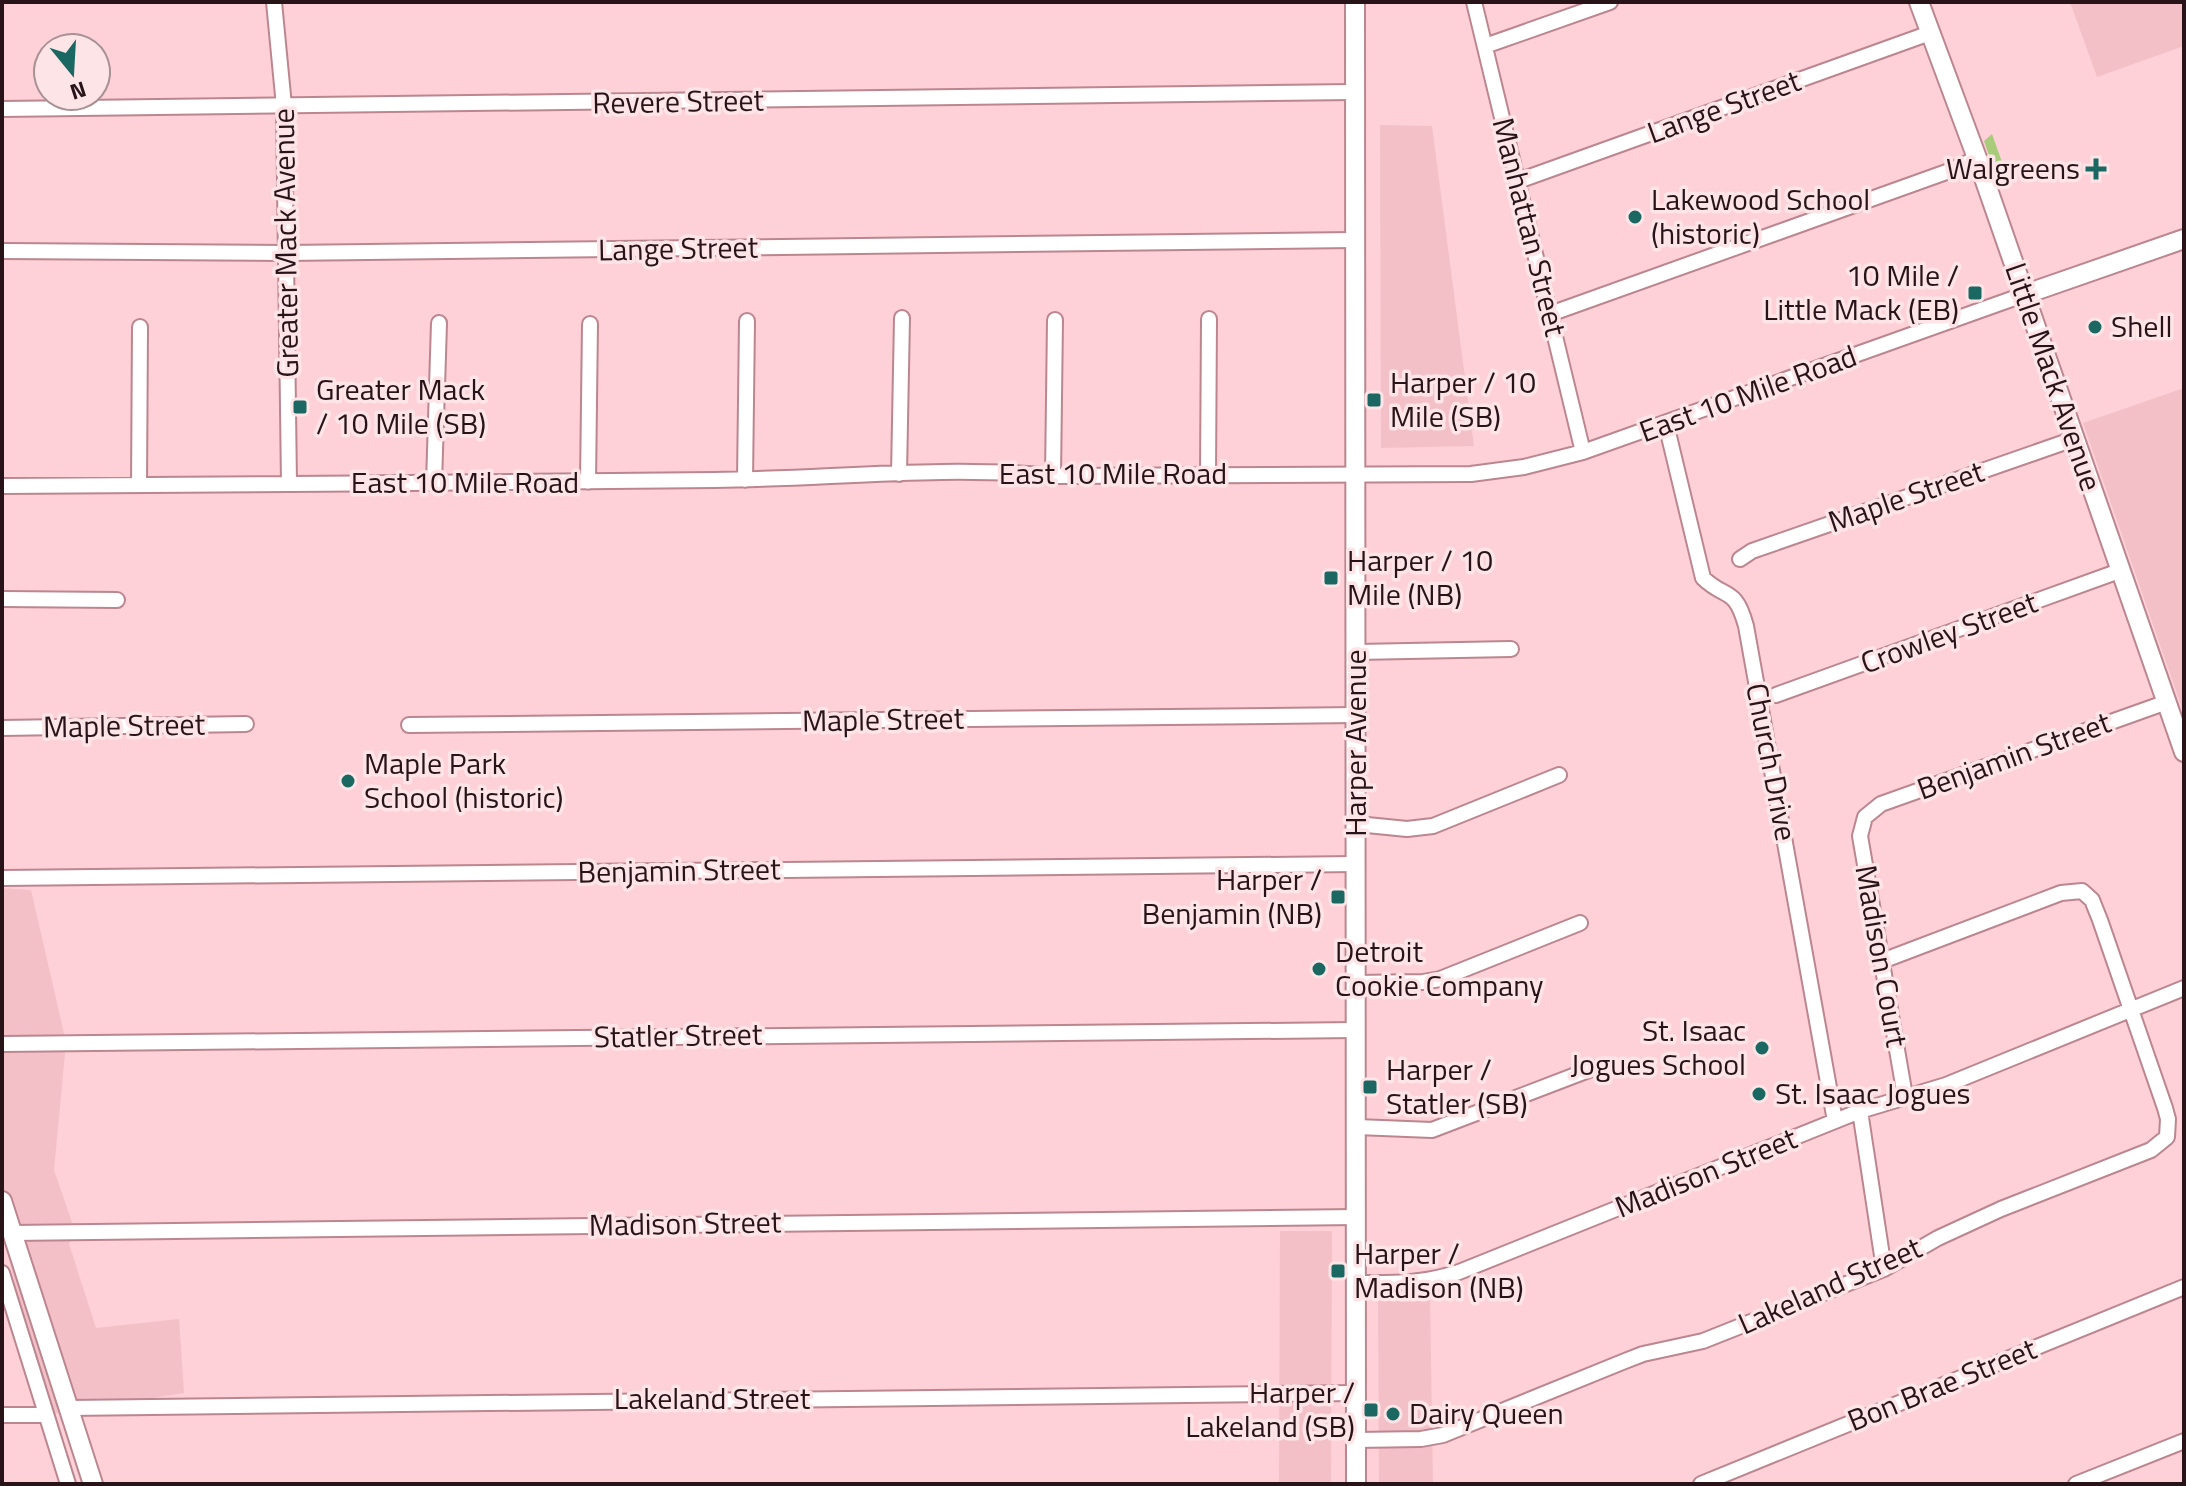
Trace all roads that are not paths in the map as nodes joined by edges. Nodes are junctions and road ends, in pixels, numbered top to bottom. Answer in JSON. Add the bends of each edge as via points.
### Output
{"nodes":[{"id":1,"x":274,"y":2,"type":"edge"},
{"id":2,"x":1355,"y":2,"type":"edge"},
{"id":3,"x":1474,"y":2,"type":"edge"},
{"id":4,"x":1610,"y":2,"type":"edge"},
{"id":5,"x":1919,"y":2,"type":"edge"},
{"id":6,"x":1930,"y":33,"type":"junction"},
{"id":7,"x":1485,"y":46,"type":"junction"},
{"id":8,"x":1353,"y":92,"type":"junction"},
{"id":9,"x":284,"y":106,"type":"junction"},
{"id":10,"x":2,"y":109,"type":"edge"},
{"id":11,"x":1977,"y":158,"type":"junction"},
{"id":12,"x":1518,"y":181,"type":"junction"},
{"id":13,"x":2184,"y":239,"type":"edge"},
{"id":14,"x":1354,"y":240,"type":"junction"},
{"id":15,"x":2,"y":251,"type":"edge"},
{"id":16,"x":286,"y":253,"type":"junction"},
{"id":17,"x":2023,"y":295,"type":"junction"},
{"id":18,"x":1550,"y":314,"type":"junction"},
{"id":19,"x":902,"y":318,"type":"dead end"},
{"id":20,"x":1209,"y":319,"type":"dead end"},
{"id":21,"x":1055,"y":320,"type":"dead end"},
{"id":22,"x":747,"y":321,"type":"dead end"},
{"id":23,"x":439,"y":323,"type":"dead end"},
{"id":24,"x":590,"y":324,"type":"dead end"},
{"id":25,"x":140,"y":327,"type":"dead end"},
{"id":26,"x":1666,"y":424,"type":"junction"},
{"id":27,"x":2074,"y":439,"type":"junction"},
{"id":28,"x":1583,"y":452,"type":"junction"},
{"id":29,"x":899,"y":474,"type":"junction"},
{"id":30,"x":1354,"y":474,"type":"junction"},
{"id":31,"x":1053,"y":476,"type":"junction"},
{"id":32,"x":1208,"y":476,"type":"junction"},
{"id":33,"x":745,"y":480,"type":"junction"},
{"id":34,"x":588,"y":482,"type":"junction"},
{"id":35,"x":434,"y":483,"type":"junction"},
{"id":36,"x":289,"y":484,"type":"junction"},
{"id":37,"x":139,"y":485,"type":"junction"},
{"id":38,"x":2,"y":486,"type":"edge"},
{"id":39,"x":1740,"y":559,"type":"dead end"},
{"id":40,"x":2122,"y":570,"type":"junction"},
{"id":41,"x":2,"y":599,"type":"edge"},
{"id":42,"x":117,"y":600,"type":"dead end"},
{"id":43,"x":1511,"y":649,"type":"dead end"},
{"id":44,"x":1357,"y":652,"type":"junction"},
{"id":45,"x":1776,"y":695,"type":"dead end"},
{"id":46,"x":2167,"y":702,"type":"junction"},
{"id":47,"x":1357,"y":715,"type":"junction"},
{"id":48,"x":246,"y":724,"type":"dead end"},
{"id":49,"x":409,"y":725,"type":"dead end"},
{"id":50,"x":2,"y":728,"type":"edge"},
{"id":51,"x":2184,"y":752,"type":"edge"},
{"id":52,"x":1559,"y":775,"type":"dead end"},
{"id":53,"x":1865,"y":817,"type":"joint"},
{"id":54,"x":1357,"y":824,"type":"junction"},
{"id":55,"x":1356,"y":864,"type":"junction"},
{"id":56,"x":2,"y":878,"type":"edge"},
{"id":57,"x":1580,"y":923,"type":"dead end"},
{"id":58,"x":1882,"y":961,"type":"junction"},
{"id":59,"x":1356,"y":983,"type":"junction"},
{"id":60,"x":2184,"y":988,"type":"edge"},
{"id":61,"x":2132,"y":1009,"type":"junction"},
{"id":62,"x":1355,"y":1030,"type":"junction"},
{"id":63,"x":2,"y":1044,"type":"edge"},
{"id":64,"x":1594,"y":1068,"type":"dead end"},
{"id":65,"x":1905,"y":1096,"type":"junction"},
{"id":66,"x":1860,"y":1111,"type":"junction"},
{"id":67,"x":1835,"y":1121,"type":"junction"},
{"id":68,"x":1357,"y":1127,"type":"junction"},
{"id":69,"x":2,"y":1201,"type":"edge"},
{"id":70,"x":1357,"y":1217,"type":"junction"},
{"id":71,"x":12,"y":1233,"type":"junction"},
{"id":72,"x":1884,"y":1269,"type":"junction"},
{"id":73,"x":2,"y":1273,"type":"edge"},
{"id":74,"x":1358,"y":1283,"type":"junction"},
{"id":75,"x":2184,"y":1287,"type":"edge"},
{"id":76,"x":7,"y":1306,"type":"edge"},
{"id":77,"x":1356,"y":1393,"type":"junction"},
{"id":78,"x":68,"y":1408,"type":"junction"},
{"id":79,"x":2,"y":1415,"type":"edge"},
{"id":80,"x":46,"y":1415,"type":"junction"},
{"id":81,"x":1356,"y":1440,"type":"junction"},
{"id":82,"x":2184,"y":1441,"type":"edge"},
{"id":83,"x":68,"y":1484,"type":"edge"},
{"id":84,"x":93,"y":1484,"type":"edge"},
{"id":85,"x":1356,"y":1484,"type":"edge"},
{"id":86,"x":1701,"y":1484,"type":"edge"},
{"id":87,"x":2076,"y":1484,"type":"edge"}],
"edges":[{"from":1,"to":9,"type":"street","name":"Greater Mack Avenue"},
{"from":2,"to":8,"type":"main road","name":"Harper Avenue"},
{"from":3,"to":7,"type":"street","name":"Manhattan Street"},
{"from":4,"to":7,"type":"street"},
{"from":5,"to":6,"type":"main road","name":"Little Mack Avenue"},
{"from":6,"to":11,"type":"main road","name":"Little Mack Avenue"},
{"from":6,"to":12,"type":"street","name":"Lange Street"},
{"from":7,"to":12,"type":"street","name":"Manhattan Street"},
{"from":8,"to":9,"type":"street","name":"Revere Street"},
{"from":8,"to":14,"type":"main road","name":"Harper Avenue"},
{"from":9,"to":10,"type":"street","name":"Revere Street"},
{"from":9,"to":16,"type":"street","name":"Greater Mack Avenue"},
{"from":11,"to":17,"type":"main road","name":"Little Mack Avenue"},
{"from":11,"to":18,"type":"street"},
{"from":12,"to":18,"type":"street","name":"Manhattan Street"},
{"from":13,"to":17,"type":"main road","name":"East 10 Mile Road"},
{"from":14,"to":16,"type":"street","name":"Lange Street"},
{"from":14,"to":30,"type":"main road","name":"Harper Avenue"},
{"from":15,"to":16,"type":"street","name":"Lange Street"},
{"from":16,"to":36,"type":"street","name":"Greater Mack Avenue"},
{"from":17,"to":26,"type":"street","name":"East 10 Mile Road"},
{"from":17,"to":27,"type":"main road","name":"Little Mack Avenue"},
{"from":18,"to":28,"type":"street","name":"Manhattan Street"},
{"from":19,"to":29,"type":"street"},
{"from":20,"to":32,"type":"street"},
{"from":21,"to":31,"type":"street"},
{"from":22,"to":33,"type":"street"},
{"from":23,"to":35,"type":"street"},
{"from":24,"to":34,"type":"street"},
{"from":25,"to":37,"type":"street"},
{"from":26,"to":28,"type":"street","name":"East 10 Mile Road"},
{"from":26,"to":67,"type":"street","name":"Church Drive","via":[[1703,578],[1733,597],[1746,626]]},
{"from":27,"to":39,"type":"street","name":"Maple Street"},
{"from":27,"to":40,"type":"main road","name":"Little Mack Avenue"},
{"from":28,"to":30,"type":"street","name":"East 10 Mile Road","via":[[1471,474]]},
{"from":29,"to":31,"type":"street","name":"East 10 Mile Road"},
{"from":29,"to":33,"type":"street","name":"East 10 Mile Road"},
{"from":30,"to":32,"type":"street","name":"East 10 Mile Road"},
{"from":30,"to":44,"type":"main road","name":"Harper Avenue"},
{"from":31,"to":32,"type":"street","name":"East 10 Mile Road"},
{"from":33,"to":34,"type":"street","name":"East 10 Mile Road"},
{"from":34,"to":35,"type":"street","name":"East 10 Mile Road"},
{"from":35,"to":36,"type":"street","name":"East 10 Mile Road"},
{"from":36,"to":37,"type":"street","name":"East 10 Mile Road"},
{"from":37,"to":38,"type":"street","name":"East 10 Mile Road"},
{"from":40,"to":45,"type":"street","name":"Crowley Street"},
{"from":40,"to":46,"type":"main road","name":"Little Mack Avenue"},
{"from":41,"to":42,"type":"street"},
{"from":43,"to":44,"type":"street"},
{"from":44,"to":47,"type":"main road","name":"Harper Avenue"},
{"from":46,"to":51,"type":"main road","name":"Little Mack Avenue"},
{"from":46,"to":53,"type":"street","name":"Benjamin Street","via":[[1881,804]]},
{"from":47,"to":49,"type":"street","name":"Maple Street"},
{"from":47,"to":54,"type":"main road","name":"Harper Avenue"},
{"from":48,"to":50,"type":"street","name":"Maple Street"},
{"from":52,"to":54,"type":"street","via":[[1433,826]]},
{"from":53,"to":58,"type":"street","name":"Madison Court","via":[[1860,836]]},
{"from":54,"to":55,"type":"main road","name":"Harper Avenue"},
{"from":55,"to":56,"type":"street","name":"Benjamin Street"},
{"from":55,"to":59,"type":"main road","name":"Harper Avenue"},
{"from":57,"to":59,"type":"street","via":[[1440,979]]},
{"from":58,"to":61,"type":"street","via":[[2061,893],[2082,891],[2092,900]]},
{"from":58,"to":65,"type":"street","name":"Madison Court"},
{"from":59,"to":62,"type":"main road","name":"Harper Avenue"},
{"from":60,"to":61,"type":"street","name":"Madison Street"},
{"from":61,"to":65,"type":"street","name":"Madison Street","via":[[1946,1085]]},
{"from":61,"to":72,"type":"street","name":"Lakeland Street","via":[[2168,1119],[2161,1144],[2001,1209]]},
{"from":62,"to":63,"type":"street","name":"Statler Street"},
{"from":62,"to":68,"type":"main road","name":"Harper Avenue"},
{"from":64,"to":68,"type":"street","via":[[1432,1130]]},
{"from":65,"to":66,"type":"street","name":"Madison Street"},
{"from":66,"to":67,"type":"street","name":"Madison Street"},
{"from":66,"to":72,"type":"street"},
{"from":67,"to":74,"type":"street","name":"Madison Street","via":[[1459,1272],[1411,1284]]},
{"from":68,"to":70,"type":"main road","name":"Harper Avenue"},
{"from":69,"to":71,"type":"main road"},
{"from":70,"to":71,"type":"street","name":"Madison Street"},
{"from":70,"to":74,"type":"main road","name":"Harper Avenue"},
{"from":71,"to":78,"type":"main road"},
{"from":72,"to":81,"type":"street","name":"Lakeland Street","via":[[1703,1341],[1643,1354],[1443,1435]]},
{"from":73,"to":76,"type":"street"},
{"from":74,"to":77,"type":"main road","name":"Harper Avenue"},
{"from":75,"to":86,"type":"street","name":"Bon Brae Street"},
{"from":76,"to":80,"type":"street"},
{"from":77,"to":78,"type":"street","name":"Lakeland Street"},
{"from":77,"to":81,"type":"main road","name":"Harper Avenue"},
{"from":78,"to":84,"type":"main road"},
{"from":79,"to":80,"type":"street"},
{"from":80,"to":83,"type":"street"},
{"from":81,"to":85,"type":"main road","name":"Harper Avenue"},
{"from":82,"to":87,"type":"street"}]}
